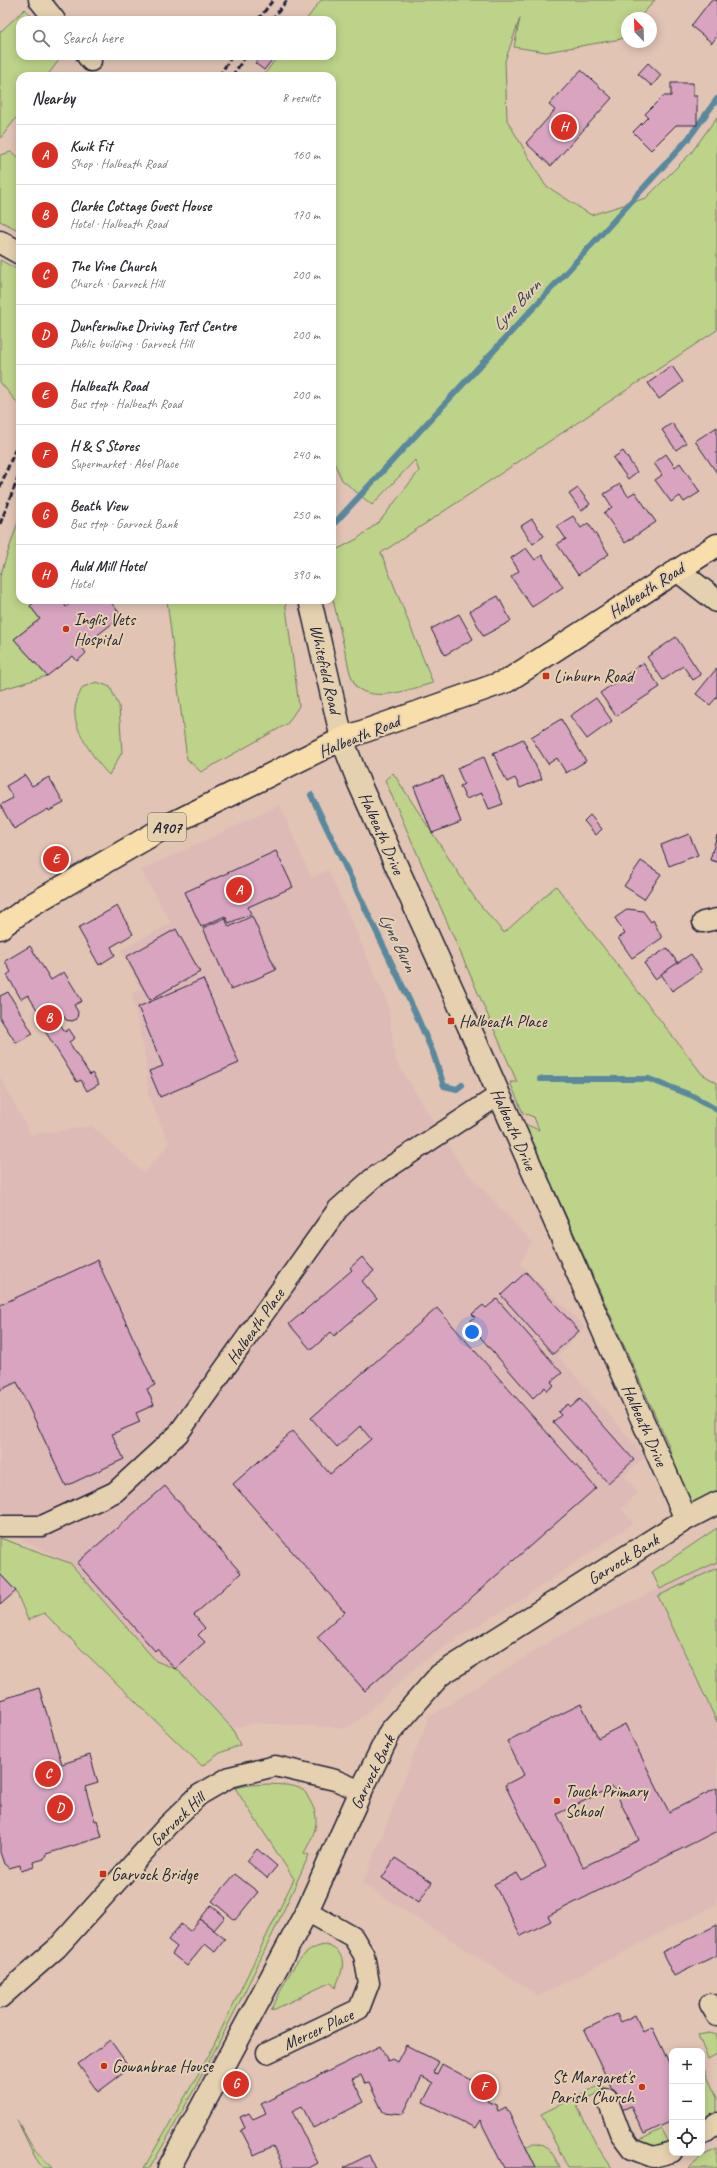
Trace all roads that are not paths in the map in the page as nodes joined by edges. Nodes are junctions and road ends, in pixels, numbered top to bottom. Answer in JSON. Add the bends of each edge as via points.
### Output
{"nodes":[{"id":1,"x":39,"y":0,"type":"edge"},
{"id":2,"x":52,"y":16,"type":"edge"},
{"id":3,"x":0,"y":242,"type":"edge"},
{"id":4,"x":16,"y":251,"type":"edge"},
{"id":5,"x":717,"y":545,"type":"edge"},
{"id":6,"x":677,"y":570,"type":"junction"},
{"id":7,"x":717,"y":601,"type":"edge"},
{"id":8,"x":311,"y":604,"type":"edge"},
{"id":9,"x":342,"y":739,"type":"junction"},
{"id":10,"x":0,"y":928,"type":"edge"},
{"id":11,"x":499,"y":1095,"type":"junction"},
{"id":12,"x":717,"y":1503,"type":"edge"},
{"id":13,"x":686,"y":1519,"type":"junction"},
{"id":14,"x":0,"y":1526,"type":"edge"},
{"id":15,"x":361,"y":1790,"type":"junction"},
{"id":16,"x":307,"y":1911,"type":"junction"},
{"id":17,"x":0,"y":1998,"type":"edge"},
{"id":18,"x":267,"y":2053,"type":"dead end"},
{"id":19,"x":607,"y":2099,"type":"dead end"},
{"id":20,"x":717,"y":2123,"type":"edge"},
{"id":21,"x":705,"y":2132,"type":"edge"},
{"id":22,"x":669,"y":2153,"type":"edge"},
{"id":23,"x":169,"y":2168,"type":"edge"}],
"edges":[{"from":1,"to":2,"type":"street"},
{"from":3,"to":4,"type":"street"},
{"from":5,"to":6,"type":"main road","name":"Halbeath Road","number":"A907"},
{"from":6,"to":7,"type":"street"},
{"from":6,"to":9,"type":"main road","name":"Halbeath Road","number":"A907","via":[[507,681]]},
{"from":8,"to":9,"type":"street","name":"Whitefield Road"},
{"from":9,"to":10,"type":"main road","name":"Halbeath Road","number":"A907","via":[[169,825],[31,905]]},
{"from":9,"to":11,"type":"street","name":"Halbeath Drive","via":[[359,783]]},
{"from":11,"to":13,"type":"street","name":"Halbeath Drive"},
{"from":11,"to":14,"type":"street","name":"Halbeath Place","via":[[373,1178],[338,1209],[178,1434],[116,1492],[42,1526]]},
{"from":12,"to":13,"type":"street","name":"Garvock Bank"},
{"from":13,"to":15,"type":"street","name":"Garvock Bank","via":[[440,1675],[390,1732]]},
{"from":15,"to":16,"type":"street","name":"Garvock Bank"},
{"from":15,"to":17,"type":"street","name":"Garvock Hill","via":[[335,1780],[275,1766],[230,1777],[199,1795],[168,1825],[57,1948]]},
{"from":16,"to":18,"type":"street","name":"Mercer Place","via":[[353,1937],[364,1955],[369,1983],[360,2009]]},
{"from":16,"to":23,"type":"street","name":"Garvock Bank"},
{"from":19,"to":22,"type":"street","via":[[620,2133],[632,2149],[653,2157]]},
{"from":20,"to":21,"type":"street"}]}
